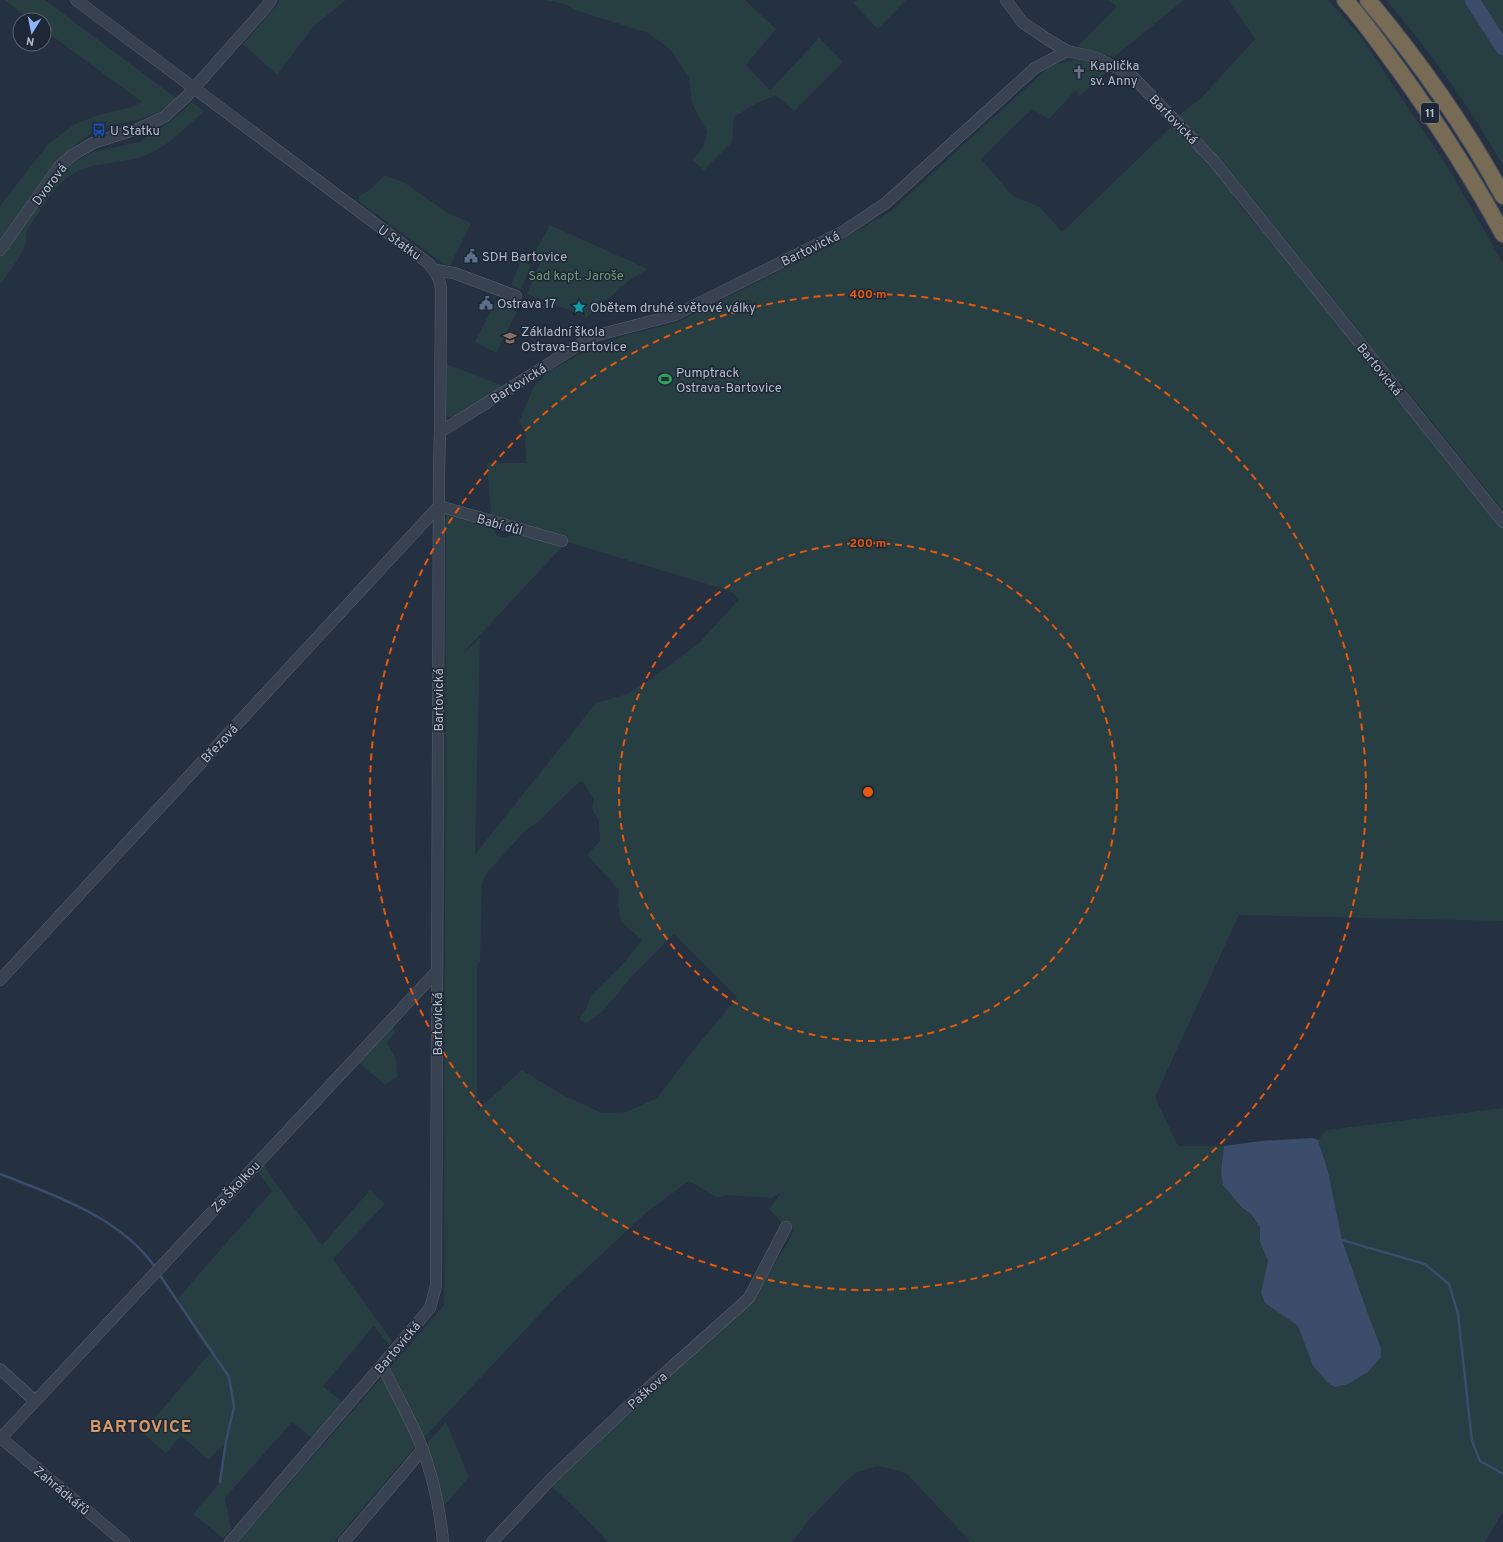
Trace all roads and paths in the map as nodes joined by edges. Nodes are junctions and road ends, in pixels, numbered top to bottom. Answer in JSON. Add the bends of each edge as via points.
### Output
{"nodes":[{"id":1,"x":76,"y":0,"type":"edge"},
{"id":2,"x":271,"y":0,"type":"edge"},
{"id":3,"x":1006,"y":0,"type":"edge"},
{"id":4,"x":1345,"y":0,"type":"edge"},
{"id":5,"x":1368,"y":0,"type":"edge"},
{"id":6,"x":1067,"y":51,"type":"junction"},
{"id":7,"x":194,"y":89,"type":"junction"},
{"id":8,"x":1503,"y":196,"type":"edge"},
{"id":9,"x":1503,"y":234,"type":"edge"},
{"id":10,"x":0,"y":250,"type":"edge"},
{"id":11,"x":435,"y":270,"type":"junction"},
{"id":12,"x":516,"y":296,"type":"dead end"},
{"id":13,"x":440,"y":432,"type":"junction"},
{"id":14,"x":438,"y":506,"type":"junction"},
{"id":15,"x":1503,"y":522,"type":"edge"},
{"id":16,"x":562,"y":541,"type":"dead end"},
{"id":17,"x":437,"y":971,"type":"junction"},
{"id":18,"x":0,"y":980,"type":"edge"},
{"id":19,"x":786,"y":1228,"type":"dead end"},
{"id":20,"x":382,"y":1365,"type":"junction"},
{"id":21,"x":0,"y":1369,"type":"edge"},
{"id":22,"x":35,"y":1402,"type":"junction"},
{"id":23,"x":0,"y":1438,"type":"edge"},
{"id":24,"x":422,"y":1449,"type":"junction"},
{"id":25,"x":124,"y":1542,"type":"edge"},
{"id":26,"x":230,"y":1542,"type":"edge"},
{"id":27,"x":344,"y":1542,"type":"edge"},
{"id":28,"x":443,"y":1542,"type":"edge"},
{"id":29,"x":492,"y":1542,"type":"edge"}],
"edges":[{"from":1,"to":7,"type":"street","name":"U Statku"},
{"from":2,"to":7,"type":"street","name":"Dvorová"},
{"from":3,"to":6,"type":"street","via":[[1022,22]]},
{"from":4,"to":9,"type":"highway","number":"11","via":[[1430,113]]},
{"from":5,"to":8,"type":"highway","number":"11","via":[[1445,103]]},
{"from":6,"to":13,"type":"street","name":"Bartovická","via":[[1035,68],[886,203],[844,231],[674,314],[590,338]]},
{"from":6,"to":15,"type":"street","name":"Bartovická","via":[[1095,57],[1131,75],[1213,160]]},
{"from":7,"to":10,"type":"street","name":"Dvorová","via":[[164,118],[93,143],[71,156],[59,167]]},
{"from":7,"to":11,"type":"street","name":"U Statku"},
{"from":11,"to":12,"type":"street","via":[[454,272]]},
{"from":11,"to":13,"type":"street","via":[[441,289]]},
{"from":13,"to":14,"type":"street","name":"Bartovická"},
{"from":14,"to":16,"type":"street","name":"Babí důl"},
{"from":14,"to":17,"type":"street","name":"Bartovická"},
{"from":14,"to":18,"type":"street","name":"Březová"},
{"from":17,"to":20,"type":"street","name":"Bartovická","via":[[436,1286],[430,1308]]},
{"from":17,"to":22,"type":"street","name":"Za Školkou"},
{"from":19,"to":29,"type":"street","name":"Paškova","via":[[748,1298],[552,1478]]},
{"from":20,"to":24,"type":"street"},
{"from":20,"to":26,"type":"street","name":"Bartovická"},
{"from":21,"to":22,"type":"street"},
{"from":22,"to":23,"type":"street","name":"Za Školkou"},
{"from":23,"to":25,"type":"street","name":"Zahrádkářů"},
{"from":24,"to":27,"type":"street"},
{"from":24,"to":28,"type":"street","via":[[433,1482]]}]}
